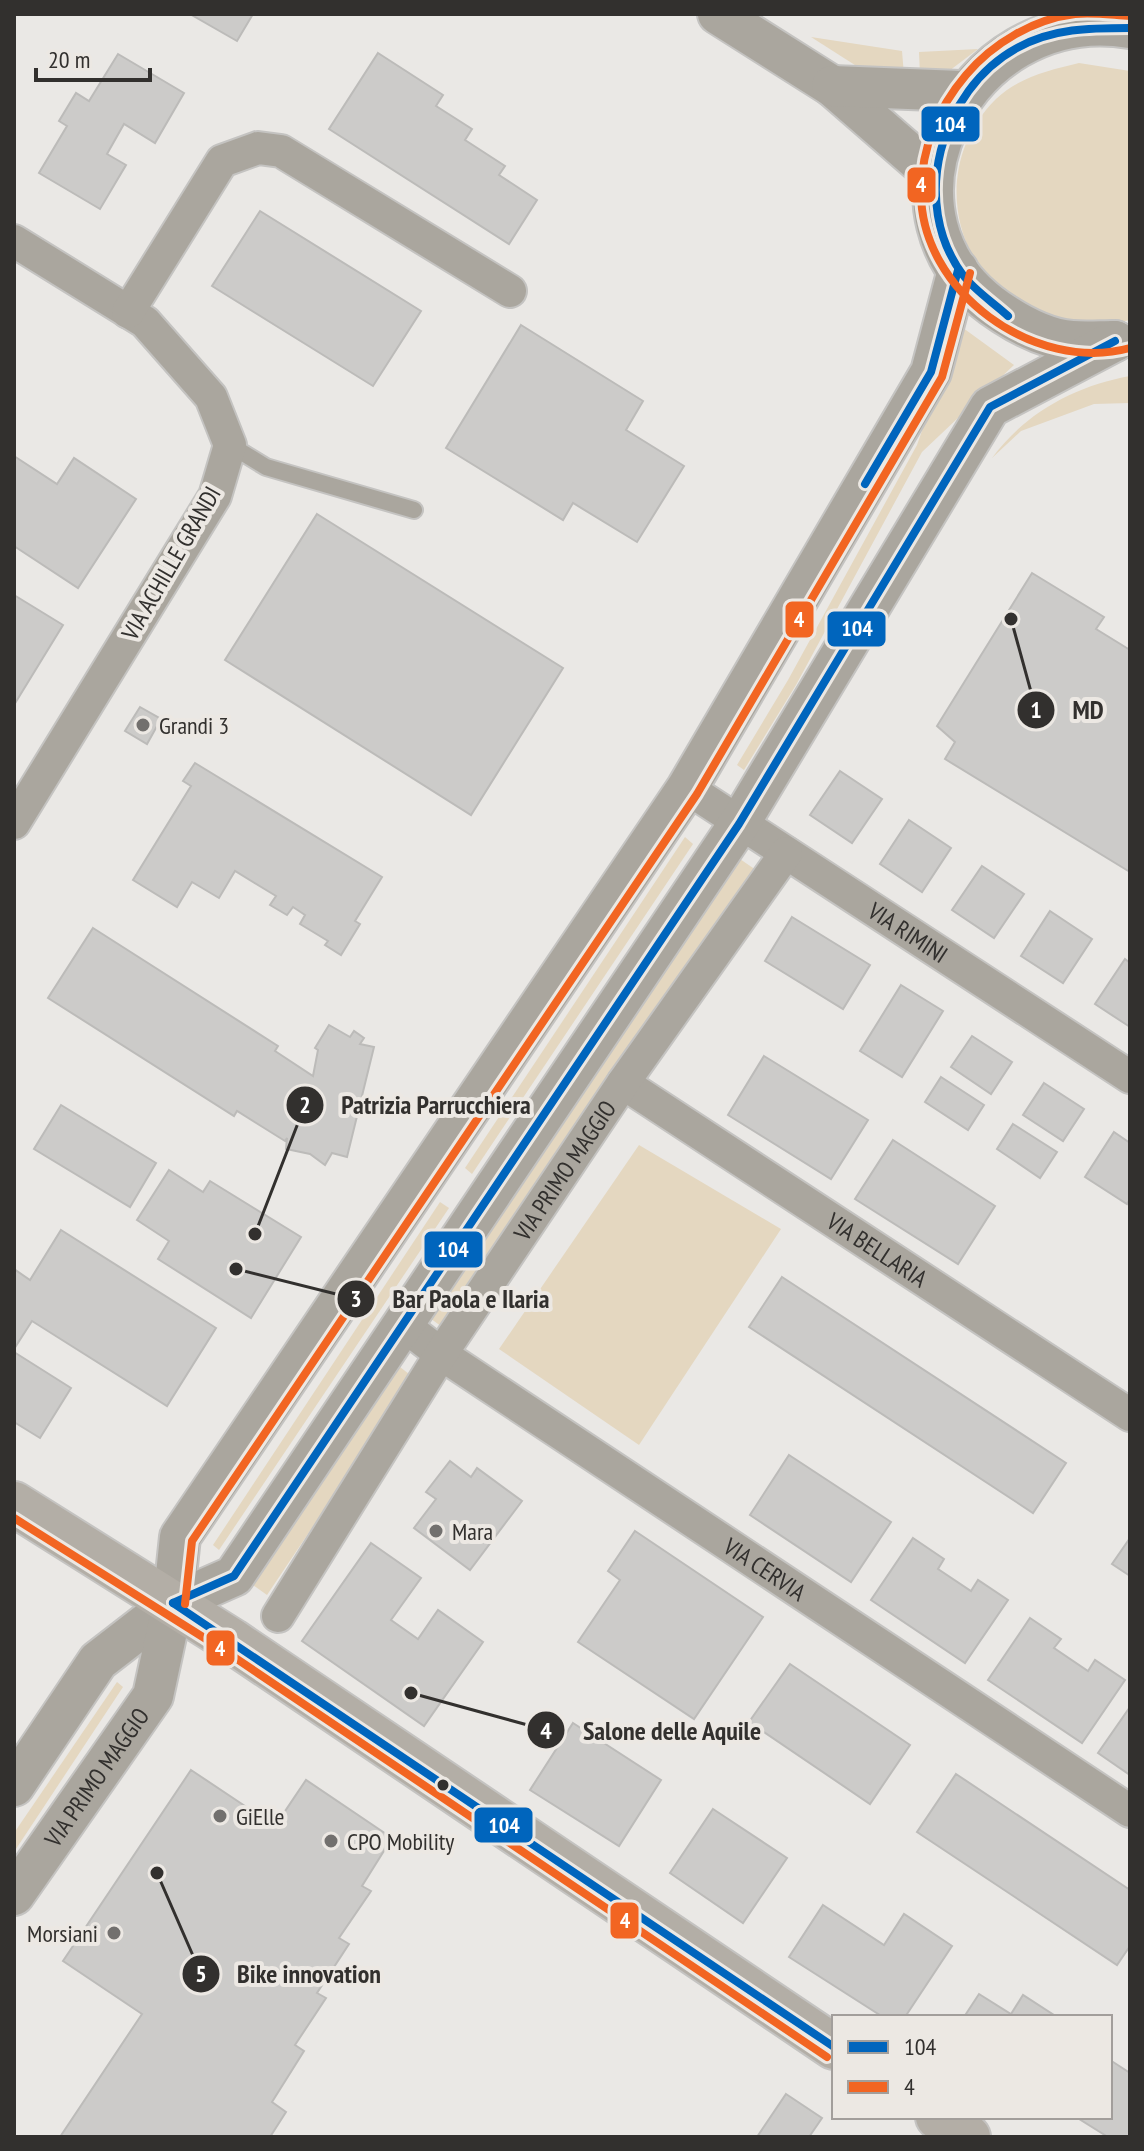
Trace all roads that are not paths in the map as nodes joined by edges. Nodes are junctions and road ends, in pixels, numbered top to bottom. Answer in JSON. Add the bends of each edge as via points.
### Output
{"nodes":[{"id":1,"x":718,"y":14,"type":"edge"},
{"id":2,"x":1120,"y":21,"type":"edge"},
{"id":3,"x":832,"y":86,"type":"junction"},
{"id":4,"x":960,"y":91,"type":"junction"},
{"id":5,"x":932,"y":173,"type":"junction"},
{"id":6,"x":14,"y":241,"type":"edge"},
{"id":7,"x":958,"y":270,"type":"junction"},
{"id":8,"x":510,"y":291,"type":"dead end"},
{"id":9,"x":128,"y":312,"type":"junction"},
{"id":10,"x":1123,"y":339,"type":"edge"},
{"id":11,"x":230,"y":445,"type":"junction"},
{"id":12,"x":414,"y":510,"type":"dead end"},
{"id":13,"x":687,"y":788,"type":"junction"},
{"id":14,"x":14,"y":823,"type":"edge"},
{"id":15,"x":739,"y":824,"type":"junction"},
{"id":16,"x":786,"y":853,"type":"junction"},
{"id":17,"x":1130,"y":1077,"type":"edge"},
{"id":18,"x":623,"y":1083,"type":"junction"},
{"id":19,"x":402,"y":1324,"type":"junction"},
{"id":20,"x":441,"y":1354,"type":"junction"},
{"id":21,"x":1130,"y":1415,"type":"edge"},
{"id":22,"x":14,"y":1504,"type":"edge"},
{"id":23,"x":173,"y":1603,"type":"junction"},
{"id":24,"x":278,"y":1616,"type":"dead end"},
{"id":25,"x":14,"y":1786,"type":"edge"},
{"id":26,"x":1130,"y":1811,"type":"edge"},
{"id":27,"x":14,"y":1895,"type":"edge"},
{"id":28,"x":832,"y":2046,"type":"edge"},
{"id":29,"x":941,"y":2119,"type":"edge"},
{"id":30,"x":968,"y":2137,"type":"edge"}],
"edges":[{"from":1,"to":3,"type":"street"},
{"from":2,"to":4,"type":"street","name":"VIA PRIMO MAGGIO","via":[[1068,24],[1026,36],[989,59]]},
{"from":3,"to":4,"type":"street"},
{"from":3,"to":5,"type":"street"},
{"from":4,"to":5,"type":"street","name":"VIA PRIMO MAGGIO","via":[[940,130]]},
{"from":5,"to":7,"type":"street","name":"VIA PRIMO MAGGIO","via":[[937,223]]},
{"from":6,"to":9,"type":"street"},
{"from":7,"to":10,"type":"street","name":"VIA PRIMO MAGGIO","via":[[988,304],[1026,328],[1069,341]]},
{"from":7,"to":13,"type":"street","name":"VIA PRIMO MAGGIO","via":[[931,372]]},
{"from":8,"to":9,"type":"street","via":[[281,151],[258,148],[222,161]]},
{"from":9,"to":11,"type":"street","via":[[145,322],[211,397]]},
{"from":10,"to":15,"type":"street","name":"VIA PRIMO MAGGIO","via":[[990,407]]},
{"from":11,"to":12,"type":"lane","via":[[266,467]]},
{"from":11,"to":14,"type":"street","name":"VIA ACHILLE GRANDI","via":[[215,496]]},
{"from":13,"to":15,"type":"street","name":"VIA RIMINI"},
{"from":13,"to":23,"type":"street","name":"VIA PRIMO MAGGIO","via":[[180,1537]]},
{"from":15,"to":16,"type":"street","name":"VIA RIMINI"},
{"from":15,"to":19,"type":"street","name":"VIA PRIMO MAGGIO"},
{"from":16,"to":17,"type":"street","name":"VIA RIMINI"},
{"from":16,"to":18,"type":"street","name":"VIA PRIMO MAGGIO"},
{"from":18,"to":20,"type":"street","name":"VIA PRIMO MAGGIO"},
{"from":18,"to":21,"type":"street","name":"VIA BELLARIA"},
{"from":19,"to":20,"type":"street","name":"VIA CERVIA"},
{"from":19,"to":23,"type":"street","name":"VIA PRIMO MAGGIO","via":[[234,1576]]},
{"from":20,"to":24,"type":"street","name":"VIA PRIMO MAGGIO"},
{"from":20,"to":26,"type":"street","name":"VIA CERVIA"},
{"from":22,"to":23,"type":"main road"},
{"from":23,"to":25,"type":"street","name":"VIA PRIMO MAGGIO","via":[[98,1661]]},
{"from":23,"to":27,"type":"street","name":"VIA PRIMO MAGGIO","via":[[153,1696]]},
{"from":23,"to":28,"type":"main road"},
{"from":29,"to":30,"type":"main road"}]}
